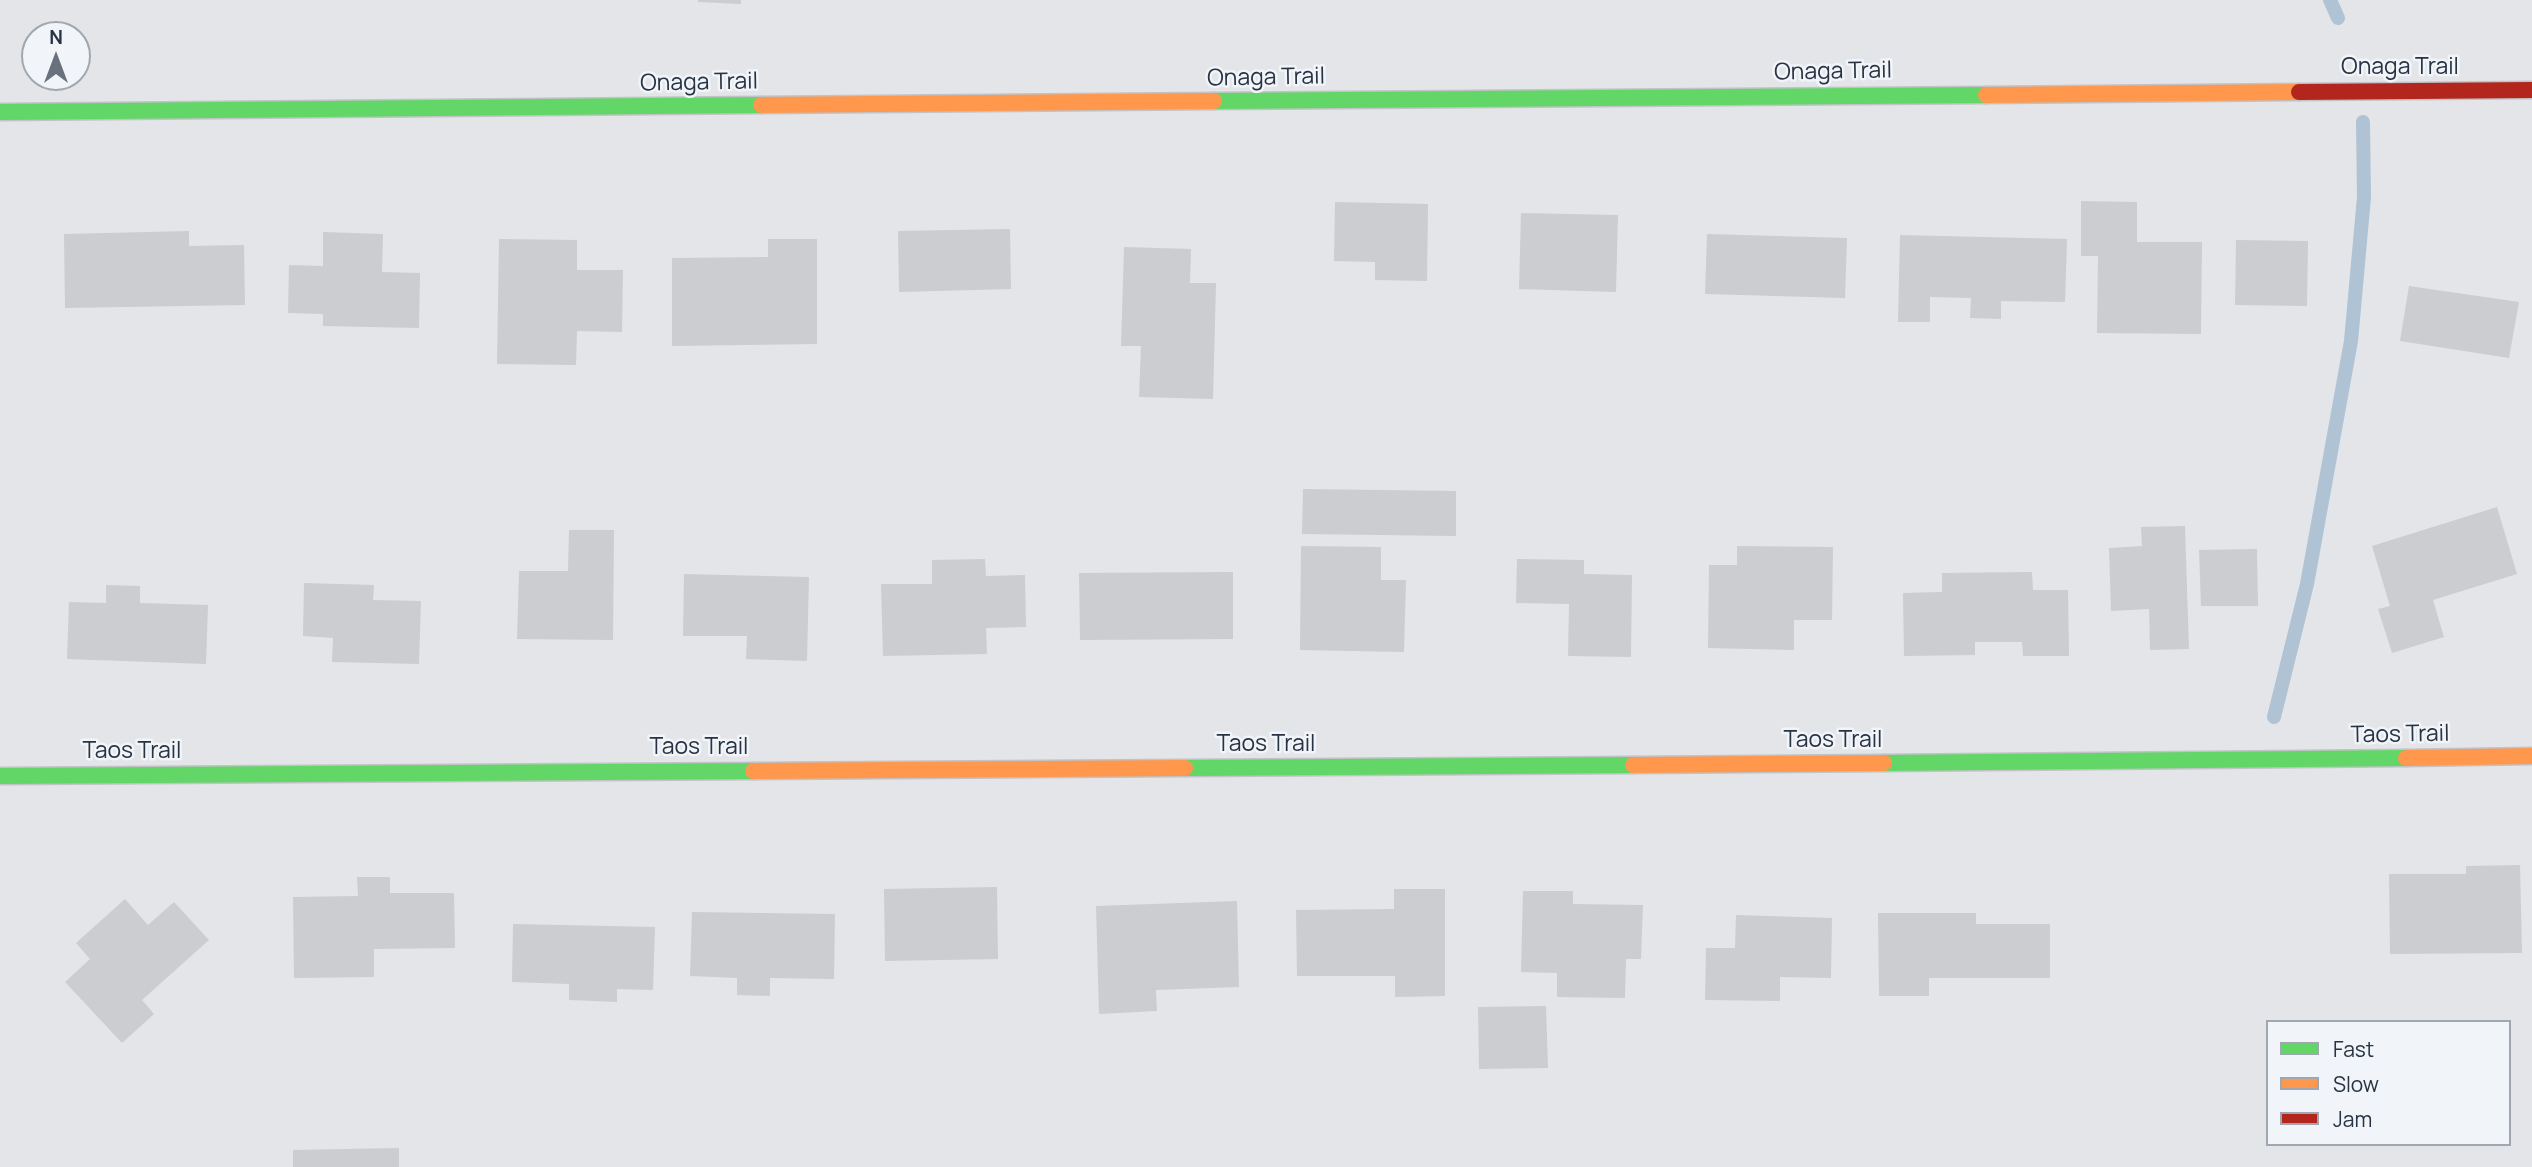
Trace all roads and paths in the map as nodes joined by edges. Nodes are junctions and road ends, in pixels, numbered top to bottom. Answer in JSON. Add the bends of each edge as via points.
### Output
{"nodes":[{"id":1,"x":2532,"y":90,"type":"edge"},
{"id":2,"x":0,"y":112,"type":"edge"},
{"id":3,"x":2532,"y":756,"type":"edge"},
{"id":4,"x":0,"y":776,"type":"edge"}],
"edges":[{"from":1,"to":2,"type":"street","name":"Onaga Trail"},
{"from":3,"to":4,"type":"street","name":"Taos Trail"}]}
